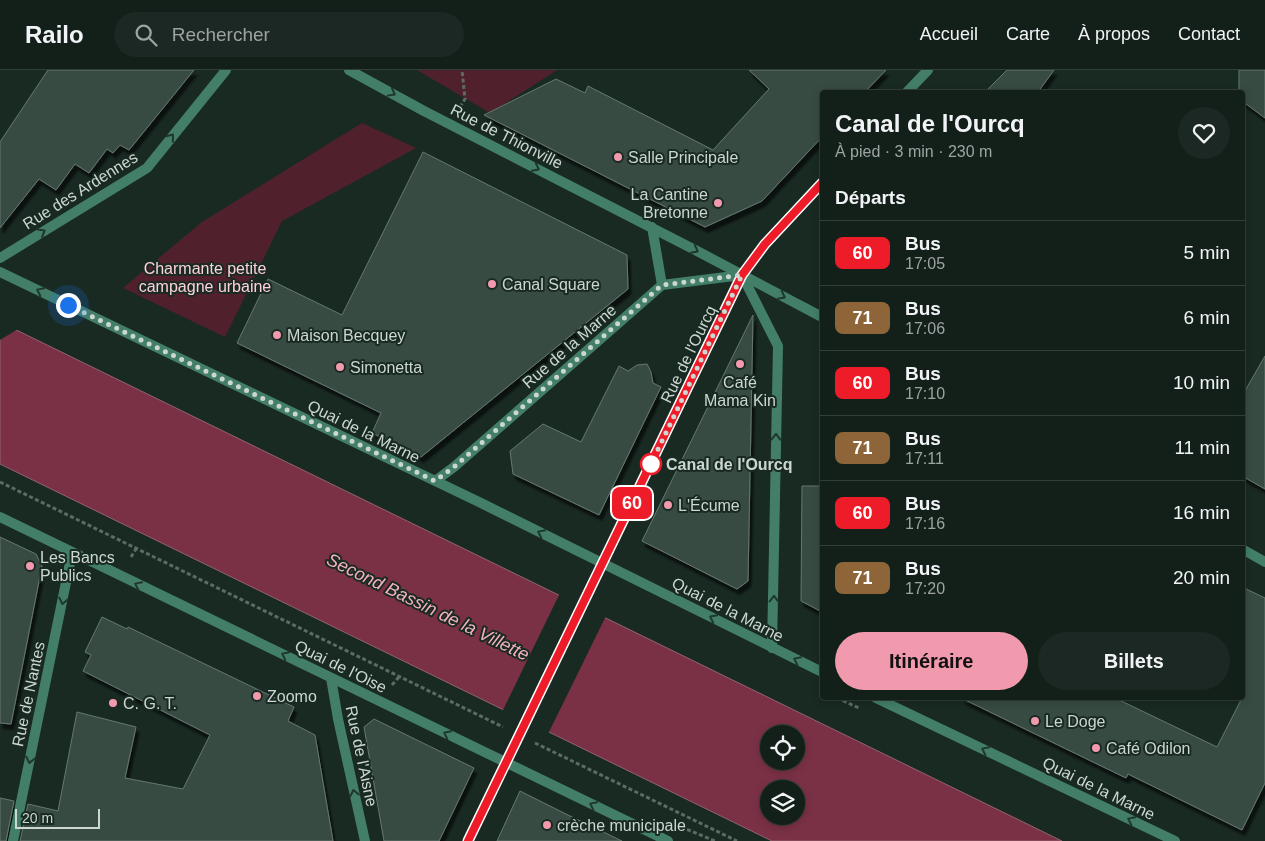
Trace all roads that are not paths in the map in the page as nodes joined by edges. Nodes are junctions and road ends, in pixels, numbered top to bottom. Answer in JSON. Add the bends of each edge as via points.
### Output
{"nodes":[{"id":1,"x":226,"y":70,"type":"edge"},
{"id":2,"x":349,"y":70,"type":"edge"},
{"id":3,"x":928,"y":70,"type":"edge"},
{"id":4,"x":909,"y":90,"type":"edge"},
{"id":5,"x":820,"y":185,"type":"edge"},
{"id":6,"x":652,"y":227,"type":"junction"},
{"id":7,"x":0,"y":258,"type":"edge"},
{"id":8,"x":0,"y":272,"type":"edge"},
{"id":9,"x":742,"y":275,"type":"junction"},
{"id":10,"x":662,"y":285,"type":"junction"},
{"id":11,"x":820,"y":316,"type":"edge"},
{"id":12,"x":435,"y":481,"type":"junction"},
{"id":13,"x":0,"y":517,"type":"edge"},
{"id":14,"x":1245,"y":551,"type":"edge"},
{"id":15,"x":72,"y":553,"type":"junction"},
{"id":16,"x":1265,"y":562,"type":"edge"},
{"id":17,"x":772,"y":648,"type":"junction"},
{"id":18,"x":820,"y":671,"type":"edge"},
{"id":19,"x":331,"y":678,"type":"junction"},
{"id":20,"x":880,"y":700,"type":"edge"},
{"id":21,"x":663,"y":840,"type":"edge"},
{"id":22,"x":13,"y":841,"type":"edge"},
{"id":23,"x":365,"y":841,"type":"edge"},
{"id":24,"x":468,"y":841,"type":"edge"},
{"id":25,"x":1175,"y":841,"type":"edge"}],
"edges":[{"from":7,"to":1,"type":"street","name":"Rue des Ardennes","one_way":true,"via":[[147,168]]},
{"from":2,"to":6,"type":"street","name":"Rue de Thionville","one_way":true},
{"from":3,"to":4,"type":"street"},
{"from":5,"to":9,"type":"street","name":"Rue de l'Ourcq","via":[[765,244]]},
{"from":6,"to":9,"type":"street","name":"Rue de Thionville","one_way":true},
{"from":6,"to":10,"type":"street"},
{"from":12,"to":8,"type":"street","name":"Quai de la Marne","one_way":true},
{"from":9,"to":10,"type":"street"},
{"from":9,"to":11,"type":"street","name":"Rue de Thionville","one_way":true},
{"from":17,"to":9,"type":"street","one_way":true,"via":[[778,346]]},
{"from":9,"to":24,"type":"street","name":"Rue de l'Ourcq","bridge":true},
{"from":10,"to":12,"type":"street","name":"Rue de la Marne"},
{"from":17,"to":12,"type":"street","name":"Quai de la Marne","one_way":true},
{"from":13,"to":15,"type":"street","name":"Quai de l'Oise"},
{"from":14,"to":16,"type":"street"},
{"from":19,"to":15,"type":"street","name":"Quai de l'Oise","one_way":true},
{"from":15,"to":22,"type":"street","name":"Rue de Nantes","one_way":true},
{"from":18,"to":17,"type":"street","name":"Quai de la Marne","one_way":true},
{"from":21,"to":19,"type":"street","name":"Quai de l'Oise","one_way":true},
{"from":23,"to":19,"type":"street","name":"Rue de l'Aisne","one_way":true},
{"from":25,"to":20,"type":"street","name":"Quai de la Marne","one_way":true}]}
